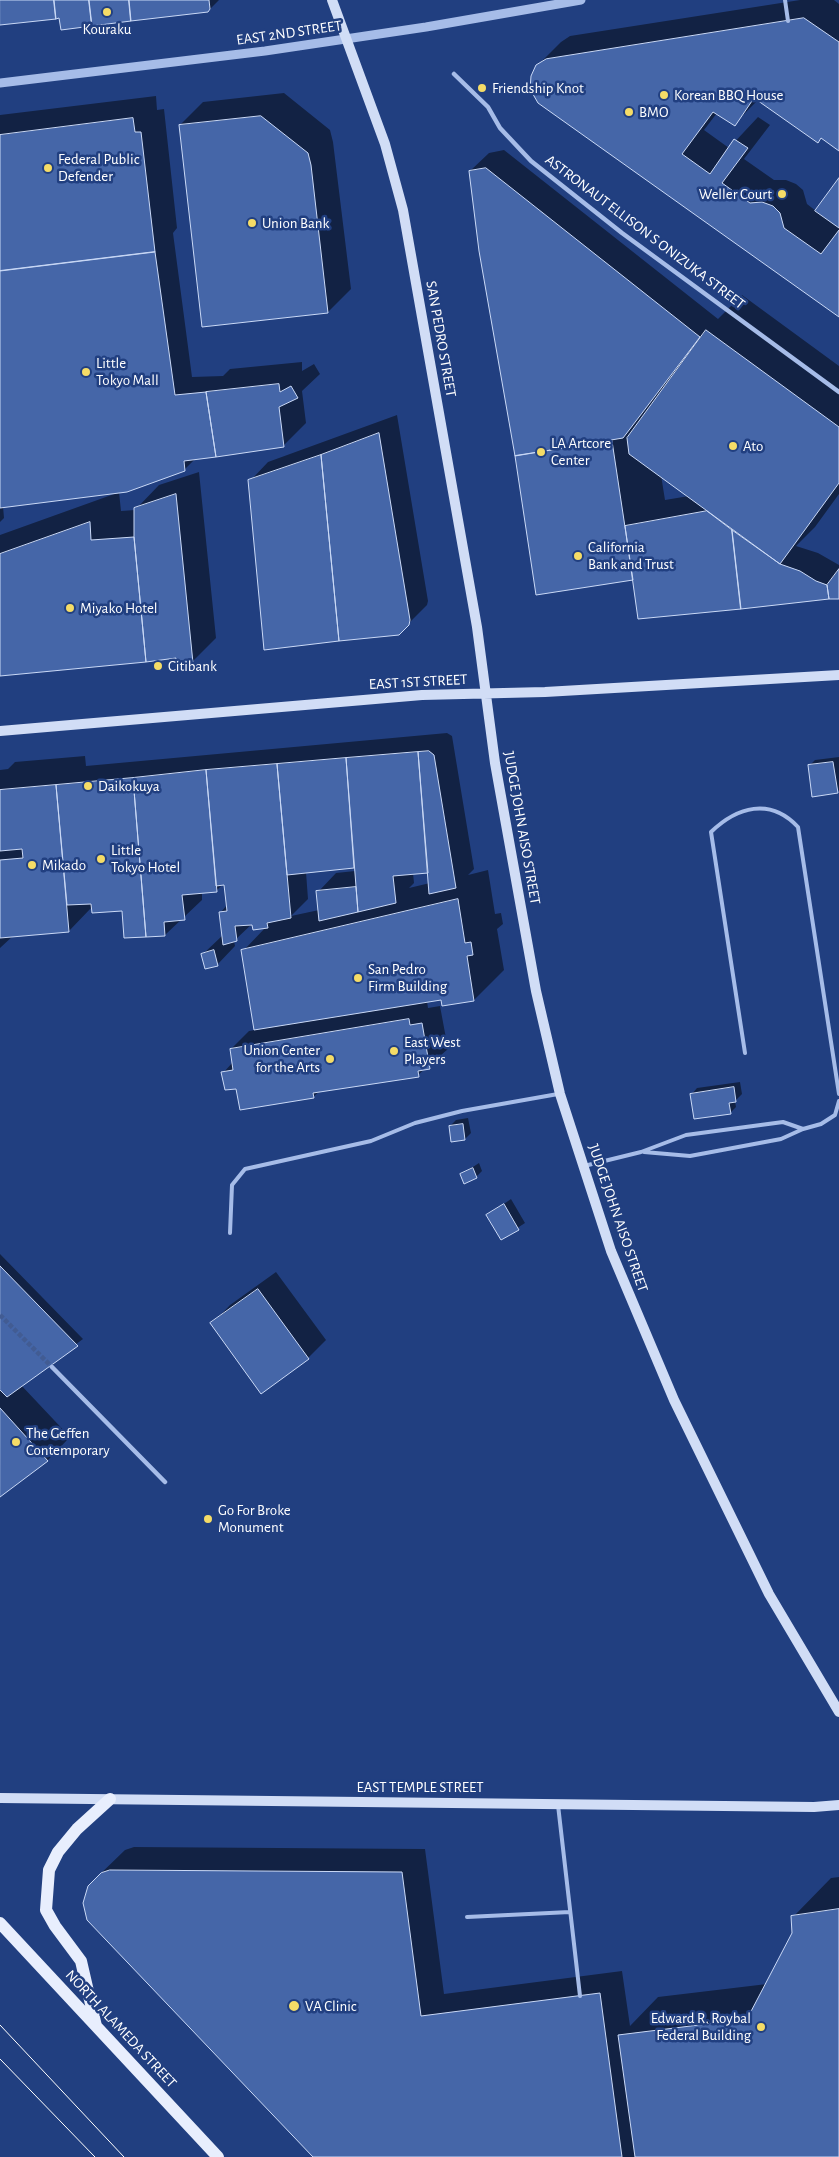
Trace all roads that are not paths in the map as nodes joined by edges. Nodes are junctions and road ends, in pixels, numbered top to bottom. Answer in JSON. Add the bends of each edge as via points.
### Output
{"nodes":[{"id":1,"x":332,"y":0,"type":"edge"},
{"id":2,"x":581,"y":0,"type":"edge"},
{"id":3,"x":785,"y":0,"type":"edge"},
{"id":4,"x":788,"y":21,"type":"dead end"},
{"id":5,"x":345,"y":38,"type":"junction"},
{"id":6,"x":454,"y":74,"type":"dead end"},
{"id":7,"x":0,"y":83,"type":"edge"},
{"id":8,"x":839,"y":392,"type":"edge"},
{"id":9,"x":839,"y":675,"type":"edge"},
{"id":10,"x":485,"y":693,"type":"junction"},
{"id":11,"x":0,"y":731,"type":"edge"},
{"id":12,"x":745,"y":1053,"type":"dead end"},
{"id":13,"x":560,"y":1094,"type":"junction"},
{"id":14,"x":839,"y":1094,"type":"edge"},
{"id":15,"x":839,"y":1101,"type":"edge"},
{"id":16,"x":803,"y":1129,"type":"junction"},
{"id":17,"x":641,"y":1152,"type":"junction"},
{"id":18,"x":582,"y":1166,"type":"junction"},
{"id":19,"x":230,"y":1233,"type":"dead end"},
{"id":20,"x":52,"y":1367,"type":"tunnel mouth"},
{"id":21,"x":165,"y":1482,"type":"dead end"},
{"id":22,"x":839,"y":1712,"type":"edge"},
{"id":23,"x":0,"y":1798,"type":"edge"},
{"id":24,"x":110,"y":1798,"type":"junction"},
{"id":25,"x":557,"y":1802,"type":"junction"},
{"id":26,"x":839,"y":1805,"type":"edge"},
{"id":27,"x":570,"y":1912,"type":"junction"},
{"id":28,"x":467,"y":1917,"type":"dead end"},
{"id":29,"x":0,"y":1923,"type":"edge"},
{"id":30,"x":580,"y":1996,"type":"dead end"},
{"id":31,"x":96,"y":2026,"type":"junction"},
{"id":32,"x":218,"y":2157,"type":"edge"}],
"edges":[{"from":1,"to":5,"type":"main road","name":"SAN PEDRO STREET"},
{"from":2,"to":5,"type":"street","name":"EAST 2ND STREET"},
{"from":3,"to":4,"type":"lane"},
{"from":5,"to":7,"type":"street","name":"EAST 2ND STREET","via":[[265,51]]},
{"from":5,"to":10,"type":"main road","name":"SAN PEDRO STREET","via":[[385,144],[403,210],[475,618]]},
{"from":6,"to":8,"type":"street","name":"ASTRONAUT ELLISON S ONIZUKA STREET","via":[[488,107],[500,128],[531,161],[622,233]]},
{"from":9,"to":10,"type":"main road","name":"EAST 1ST STREET"},
{"from":10,"to":11,"type":"main road","name":"EAST 1ST STREET","via":[[422,695]]},
{"from":10,"to":13,"type":"main road","name":"JUDGE JOHN AISO STREET","via":[[536,991]]},
{"from":12,"to":14,"type":"lane","via":[[711,832],[726,817],[750,809],[768,809],[787,815],[798,827]]},
{"from":13,"to":18,"type":"main road","name":"JUDGE JOHN AISO STREET"},
{"from":13,"to":19,"type":"lane","via":[[462,1111],[415,1123],[372,1141],[245,1169],[232,1184]]},
{"from":15,"to":16,"type":"lane","via":[[835,1115],[821,1124]]},
{"from":16,"to":17,"type":"lane","via":[[781,1139],[690,1156]]},
{"from":16,"to":17,"type":"lane","via":[[782,1122],[686,1135]]},
{"from":17,"to":18,"type":"lane"},
{"from":18,"to":22,"type":"main road","name":"JUDGE JOHN AISO STREET","via":[[610,1251],[674,1400],[769,1594]]},
{"from":20,"to":21,"type":"street"},
{"from":23,"to":24,"type":"main road","name":"EAST TEMPLE STREET"},
{"from":24,"to":25,"type":"main road","name":"EAST TEMPLE STREET"},
{"from":24,"to":31,"type":"main road","via":[[58,1852],[48,1870],[46,1910],[81,1961]]},
{"from":25,"to":26,"type":"main road","name":"EAST TEMPLE STREET"},
{"from":25,"to":27,"type":"lane"},
{"from":27,"to":28,"type":"lane"},
{"from":27,"to":30,"type":"lane"},
{"from":29,"to":31,"type":"main road","name":"NORTH ALAMEDA STREET"},
{"from":31,"to":32,"type":"main road","name":"NORTH ALAMEDA STREET"}]}
